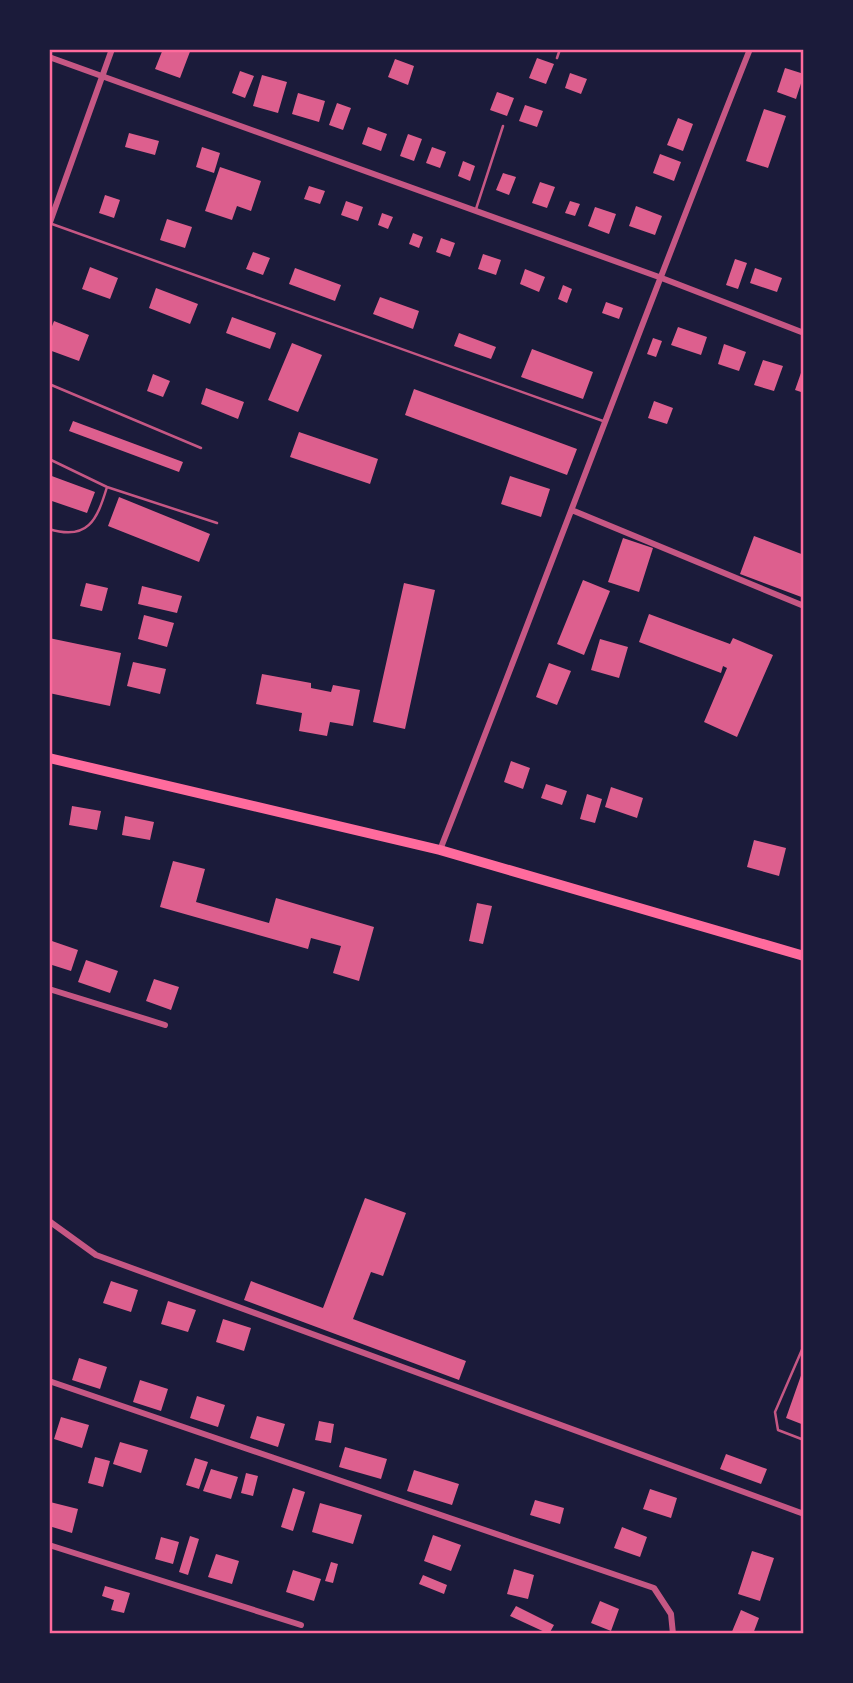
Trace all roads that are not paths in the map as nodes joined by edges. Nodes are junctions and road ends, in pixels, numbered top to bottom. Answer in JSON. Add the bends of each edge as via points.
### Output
{"nodes":[{"id":1,"x":112,"y":49,"type":"edge"},
{"id":2,"x":560,"y":49,"type":"edge"},
{"id":3,"x":750,"y":49,"type":"edge"},
{"id":4,"x":49,"y":57,"type":"edge"},
{"id":5,"x":557,"y":58,"type":"dead end"},
{"id":6,"x":102,"y":74,"type":"junction"},
{"id":7,"x":503,"y":126,"type":"dead end"},
{"id":8,"x":475,"y":210,"type":"junction"},
{"id":9,"x":49,"y":224,"type":"edge"},
{"id":10,"x":659,"y":277,"type":"junction"},
{"id":11,"x":804,"y":333,"type":"edge"},
{"id":12,"x":49,"y":384,"type":"edge"},
{"id":13,"x":606,"y":422,"type":"junction"},
{"id":14,"x":201,"y":448,"type":"dead end"},
{"id":15,"x":49,"y":459,"type":"edge"},
{"id":16,"x":107,"y":487,"type":"junction"},
{"id":17,"x":574,"y":511,"type":"junction"},
{"id":18,"x":217,"y":523,"type":"dead end"},
{"id":19,"x":49,"y":529,"type":"edge"},
{"id":20,"x":804,"y":606,"type":"edge"},
{"id":21,"x":49,"y":758,"type":"edge"},
{"id":22,"x":440,"y":850,"type":"junction"},
{"id":23,"x":804,"y":956,"type":"edge"},
{"id":24,"x":49,"y":989,"type":"edge"},
{"id":25,"x":165,"y":1026,"type":"dead end"},
{"id":26,"x":49,"y":1221,"type":"edge"},
{"id":27,"x":804,"y":1345,"type":"edge"},
{"id":28,"x":49,"y":1381,"type":"edge"},
{"id":29,"x":804,"y":1440,"type":"edge"},
{"id":30,"x":804,"y":1514,"type":"edge"},
{"id":31,"x":49,"y":1545,"type":"edge"},
{"id":32,"x":300,"y":1625,"type":"dead end"},
{"id":33,"x":673,"y":1634,"type":"edge"}],
"edges":[{"from":1,"to":6,"type":"street"},
{"from":2,"to":5,"type":"lane"},
{"from":3,"to":10,"type":"street"},
{"from":4,"to":6,"type":"street"},
{"from":6,"to":8,"type":"street"},
{"from":6,"to":9,"type":"street"},
{"from":7,"to":8,"type":"lane"},
{"from":8,"to":10,"type":"street"},
{"from":9,"to":13,"type":"lane"},
{"from":10,"to":11,"type":"street"},
{"from":10,"to":13,"type":"street"},
{"from":12,"to":14,"type":"lane"},
{"from":13,"to":17,"type":"street"},
{"from":15,"to":16,"type":"lane"},
{"from":16,"to":18,"type":"lane"},
{"from":16,"to":19,"type":"lane","via":[[95,519],[80,532],[64,534]]},
{"from":17,"to":20,"type":"street"},
{"from":17,"to":22,"type":"street"},
{"from":21,"to":22,"type":"main road"},
{"from":22,"to":23,"type":"main road"},
{"from":24,"to":25,"type":"street"},
{"from":26,"to":30,"type":"street","via":[[96,1255]]},
{"from":27,"to":29,"type":"lane","via":[[775,1412],[778,1430]]},
{"from":28,"to":33,"type":"street","via":[[654,1588],[671,1614]]},
{"from":31,"to":32,"type":"street"}]}
